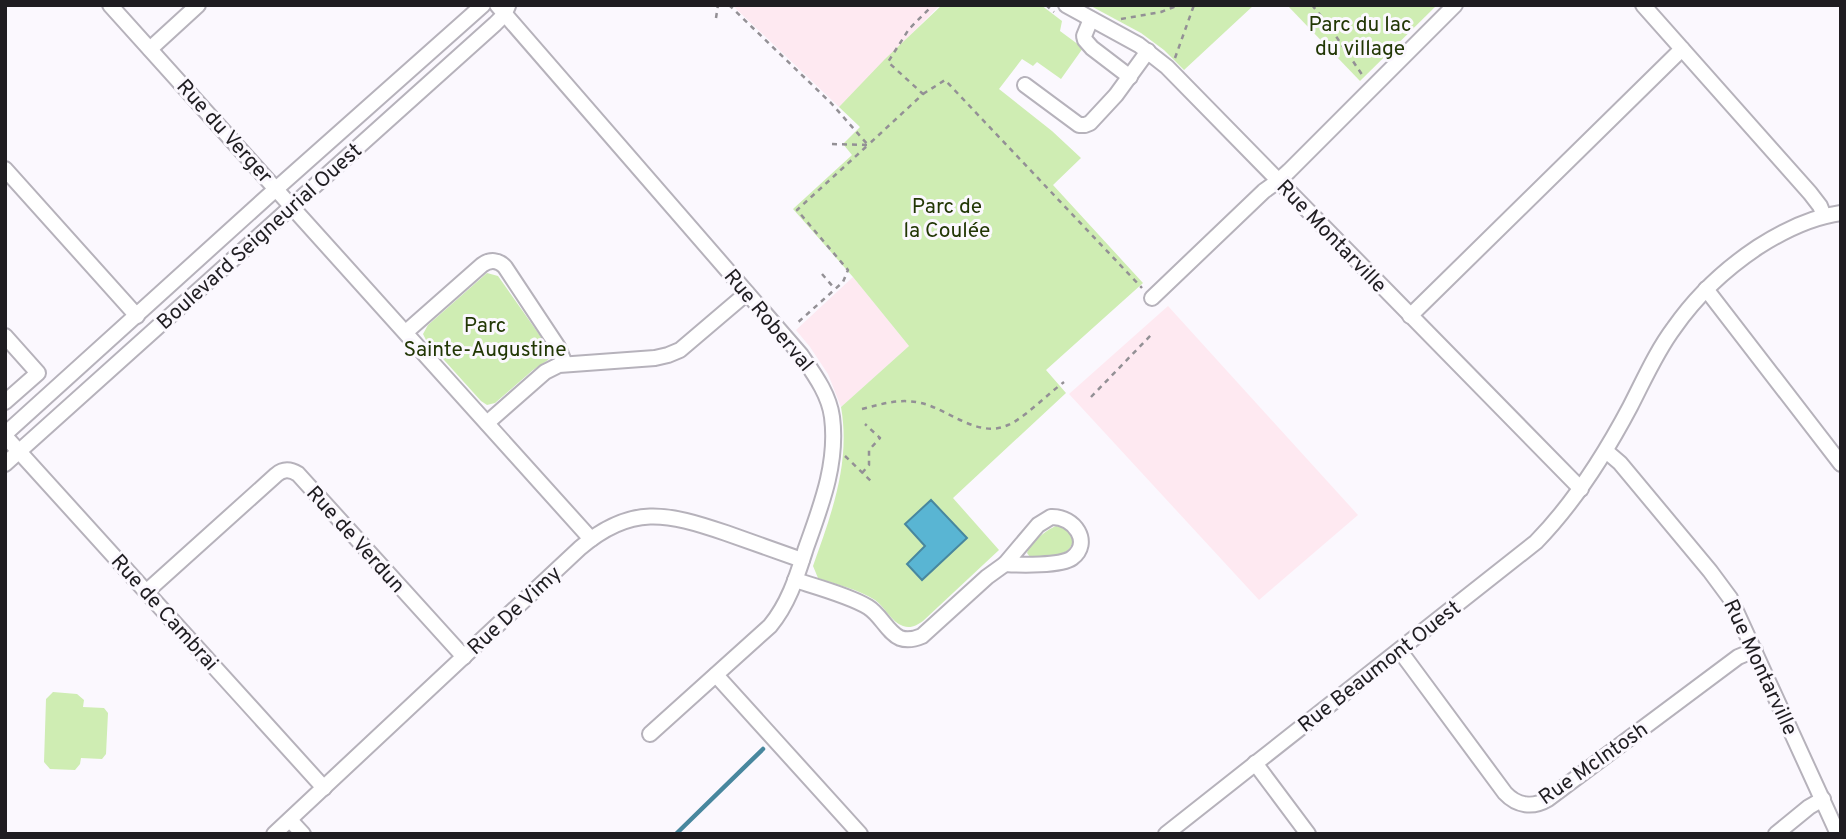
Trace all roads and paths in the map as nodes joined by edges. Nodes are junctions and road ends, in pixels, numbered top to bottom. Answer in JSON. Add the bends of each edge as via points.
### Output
{"nodes":[{"id":1,"x":110,"y":5,"type":"edge"},
{"id":2,"x":198,"y":5,"type":"edge"},
{"id":3,"x":483,"y":5,"type":"edge"},
{"id":4,"x":718,"y":5,"type":"edge"},
{"id":5,"x":729,"y":5,"type":"edge"},
{"id":6,"x":933,"y":5,"type":"edge"},
{"id":7,"x":1066,"y":5,"type":"edge"},
{"id":8,"x":1179,"y":5,"type":"edge"},
{"id":9,"x":1194,"y":5,"type":"edge"},
{"id":10,"x":1312,"y":5,"type":"edge"},
{"id":11,"x":1455,"y":5,"type":"edge"},
{"id":12,"x":1643,"y":5,"type":"edge"},
{"id":13,"x":503,"y":8,"type":"edge"},
{"id":14,"x":716,"y":18,"type":"dead end"},
{"id":15,"x":1091,"y":19,"type":"junction"},
{"id":16,"x":1115,"y":22,"type":"dead end"},
{"id":17,"x":150,"y":49,"type":"junction"},
{"id":18,"x":1682,"y":49,"type":"junction"},
{"id":19,"x":1148,"y":51,"type":"junction"},
{"id":20,"x":1172,"y":61,"type":"dead end"},
{"id":21,"x":1130,"y":76,"type":"junction"},
{"id":22,"x":1365,"y":79,"type":"dead end"},
{"id":23,"x":1026,"y":85,"type":"dead end"},
{"id":24,"x":923,"y":94,"type":"junction"},
{"id":25,"x":832,"y":144,"type":"dead end"},
{"id":26,"x":868,"y":145,"type":"junction"},
{"id":27,"x":5,"y":169,"type":"edge"},
{"id":28,"x":1278,"y":181,"type":"junction"},
{"id":29,"x":276,"y":189,"type":"junction"},
{"id":30,"x":293,"y":206,"type":"junction"},
{"id":31,"x":1841,"y":213,"type":"edge"},
{"id":32,"x":1824,"y":216,"type":"junction"},
{"id":33,"x":822,"y":274,"type":"dead end"},
{"id":34,"x":835,"y":289,"type":"junction"},
{"id":35,"x":1706,"y":289,"type":"junction"},
{"id":36,"x":747,"y":293,"type":"junction"},
{"id":37,"x":1152,"y":298,"type":"joint"},
{"id":38,"x":136,"y":316,"type":"junction"},
{"id":39,"x":1410,"y":316,"type":"junction"},
{"id":40,"x":405,"y":332,"type":"junction"},
{"id":41,"x":784,"y":335,"type":"junction"},
{"id":42,"x":1150,"y":335,"type":"dead end"},
{"id":43,"x":5,"y":336,"type":"edge"},
{"id":44,"x":565,"y":364,"type":"junction"},
{"id":45,"x":38,"y":373,"type":"junction"},
{"id":46,"x":1064,"y":382,"type":"dead end"},
{"id":47,"x":54,"y":390,"type":"junction"},
{"id":48,"x":1091,"y":397,"type":"dead end"},
{"id":49,"x":5,"y":402,"type":"edge"},
{"id":50,"x":862,"y":409,"type":"dead end"},
{"id":51,"x":487,"y":423,"type":"junction"},
{"id":52,"x":865,"y":424,"type":"dead end"},
{"id":53,"x":5,"y":435,"type":"edge"},
{"id":54,"x":20,"y":451,"type":"junction"},
{"id":55,"x":1606,"y":451,"type":"junction"},
{"id":56,"x":5,"y":464,"type":"edge"},
{"id":57,"x":1841,"y":464,"type":"edge"},
{"id":58,"x":855,"y":465,"type":"dead end"},
{"id":59,"x":862,"y":473,"type":"junction"},
{"id":60,"x":872,"y":482,"type":"dead end"},
{"id":61,"x":1581,"y":489,"type":"junction"},
{"id":62,"x":591,"y":539,"type":"junction"},
{"id":63,"x":802,"y":560,"type":"junction"},
{"id":64,"x":1005,"y":564,"type":"junction"},
{"id":65,"x":795,"y":580,"type":"junction"},
{"id":66,"x":146,"y":592,"type":"junction"},
{"id":67,"x":1755,"y":650,"type":"junction"},
{"id":68,"x":1400,"y":651,"type":"junction"},
{"id":69,"x":464,"y":657,"type":"junction"},
{"id":70,"x":716,"y":675,"type":"junction"},
{"id":71,"x":650,"y":734,"type":"dead end"},
{"id":72,"x":1255,"y":763,"type":"junction"},
{"id":73,"x":324,"y":788,"type":"junction"},
{"id":74,"x":1823,"y":799,"type":"junction"},
{"id":75,"x":290,"y":820,"type":"junction"},
{"id":76,"x":275,"y":834,"type":"edge"},
{"id":77,"x":303,"y":834,"type":"edge"},
{"id":78,"x":860,"y":834,"type":"edge"},
{"id":79,"x":1166,"y":834,"type":"edge"},
{"id":80,"x":1308,"y":834,"type":"edge"},
{"id":81,"x":1776,"y":834,"type":"edge"},
{"id":82,"x":1838,"y":834,"type":"edge"}],
"edges":[{"from":1,"to":17,"type":"street","name":"Rue du Verger"},
{"from":2,"to":17,"type":"street"},
{"from":3,"to":29,"type":"street","name":"Boulevard Seigneurial Ouest"},
{"from":4,"to":14,"type":"path"},
{"from":5,"to":26,"type":"path"},
{"from":6,"to":24,"type":"path","via":[[909,29],[888,62]]},
{"from":7,"to":15,"type":"street","name":"Rue Montarville"},
{"from":8,"to":16,"type":"path"},
{"from":9,"to":20,"type":"path"},
{"from":10,"to":22,"type":"path"},
{"from":11,"to":28,"type":"street"},
{"from":12,"to":18,"type":"street"},
{"from":13,"to":30,"type":"street","name":"Boulevard Seigneurial Ouest"},
{"from":13,"to":36,"type":"street","name":"Rue Roberval"},
{"from":15,"to":19,"type":"street","name":"Rue Montarville"},
{"from":15,"to":21,"type":"street","via":[[1084,36],[1087,44]]},
{"from":17,"to":29,"type":"street","name":"Rue du Verger"},
{"from":18,"to":32,"type":"street","via":[[1810,193]]},
{"from":18,"to":39,"type":"street"},
{"from":19,"to":21,"type":"street"},
{"from":19,"to":28,"type":"street","name":"Rue Montarville"},
{"from":21,"to":23,"type":"street","via":[[1085,125]]},
{"from":24,"to":26,"type":"path"},
{"from":24,"to":37,"type":"path","via":[[945,80]]},
{"from":25,"to":26,"type":"path"},
{"from":26,"to":34,"type":"path","via":[[797,210],[848,270]]},
{"from":27,"to":38,"type":"street"},
{"from":28,"to":37,"type":"street"},
{"from":28,"to":39,"type":"street","name":"Rue Montarville"},
{"from":29,"to":30,"type":"street","name":"Rue du Verger"},
{"from":29,"to":38,"type":"street","name":"Boulevard Seigneurial Ouest"},
{"from":30,"to":40,"type":"street","name":"Rue du Verger"},
{"from":30,"to":54,"type":"street","name":"Boulevard Seigneurial Ouest"},
{"from":31,"to":32,"type":"street","name":"Rue Beaumont Ouest"},
{"from":32,"to":35,"type":"street","name":"Rue Beaumont Ouest","via":[[1762,245]]},
{"from":33,"to":34,"type":"path"},
{"from":34,"to":41,"type":"path"},
{"from":35,"to":55,"type":"street","name":"Rue Beaumont Ouest","via":[[1664,343]]},
{"from":35,"to":57,"type":"street"},
{"from":36,"to":41,"type":"street","name":"Rue Roberval"},
{"from":36,"to":44,"type":"street","via":[[691,342],[668,355]]},
{"from":38,"to":47,"type":"street","name":"Boulevard Seigneurial Ouest"},
{"from":39,"to":61,"type":"street","name":"Rue Montarville"},
{"from":40,"to":44,"type":"street","via":[[482,265],[495,261],[505,267]]},
{"from":40,"to":51,"type":"street","name":"Rue du Verger"},
{"from":41,"to":63,"type":"street","name":"Rue Roberval","via":[[818,380],[832,415],[828,483]]},
{"from":42,"to":48,"type":"path"},
{"from":43,"to":45,"type":"street"},
{"from":44,"to":51,"type":"street","via":[[545,372]]},
{"from":45,"to":47,"type":"street"},
{"from":45,"to":49,"type":"street"},
{"from":46,"to":50,"type":"path","via":[[1009,425],[993,429],[913,402],[892,401]]},
{"from":47,"to":53,"type":"street","name":"Boulevard Seigneurial Ouest"},
{"from":51,"to":62,"type":"street","name":"Rue du Verger"},
{"from":52,"to":59,"type":"path","via":[[880,438],[869,450],[869,465]]},
{"from":53,"to":54,"type":"street","name":"Rue de Cambrai"},
{"from":54,"to":56,"type":"street","name":"Boulevard Seigneurial Ouest"},
{"from":54,"to":66,"type":"street","name":"Rue de Cambrai"},
{"from":55,"to":61,"type":"street","name":"Rue Beaumont Ouest"},
{"from":55,"to":67,"type":"street","name":"Rue Montarville","via":[[1717,580]]},
{"from":58,"to":59,"type":"path"},
{"from":59,"to":60,"type":"path"},
{"from":61,"to":68,"type":"street","name":"Rue Beaumont Ouest","via":[[1528,549]]},
{"from":62,"to":63,"type":"street","name":"Rue De Vimy","via":[[625,522],[667,516]]},
{"from":62,"to":69,"type":"street","name":"Rue De Vimy"},
{"from":63,"to":65,"type":"street","name":"Rue Roberval"},
{"from":64,"to":64,"type":"street","via":[[1068,560],[1078,551],[1077,529],[1066,519],[1043,520]]},
{"from":64,"to":65,"type":"street","via":[[922,636],[910,639],[895,634],[866,606]]},
{"from":65,"to":70,"type":"street","name":"Rue Roberval","via":[[780,613]]},
{"from":66,"to":69,"type":"street","name":"Rue de Verdun","via":[[278,473],[292,471]]},
{"from":66,"to":73,"type":"street","name":"Rue de Cambrai"},
{"from":67,"to":68,"type":"street","name":"Rue McIntosh","via":[[1738,657],[1550,798],[1530,805],[1505,793]]},
{"from":67,"to":74,"type":"street","name":"Rue Montarville"},
{"from":68,"to":72,"type":"street","name":"Rue Beaumont Ouest"},
{"from":69,"to":73,"type":"street","name":"Rue De Vimy"},
{"from":70,"to":71,"type":"street","name":"Rue Roberval"},
{"from":70,"to":78,"type":"street"},
{"from":72,"to":79,"type":"street","name":"Rue Beaumont Ouest"},
{"from":72,"to":80,"type":"street"},
{"from":73,"to":75,"type":"street","name":"Rue De Vimy"},
{"from":74,"to":81,"type":"street"},
{"from":74,"to":82,"type":"street","name":"Rue Montarville"},
{"from":75,"to":76,"type":"street","name":"Rue De Vimy"},
{"from":75,"to":77,"type":"street"}]}
